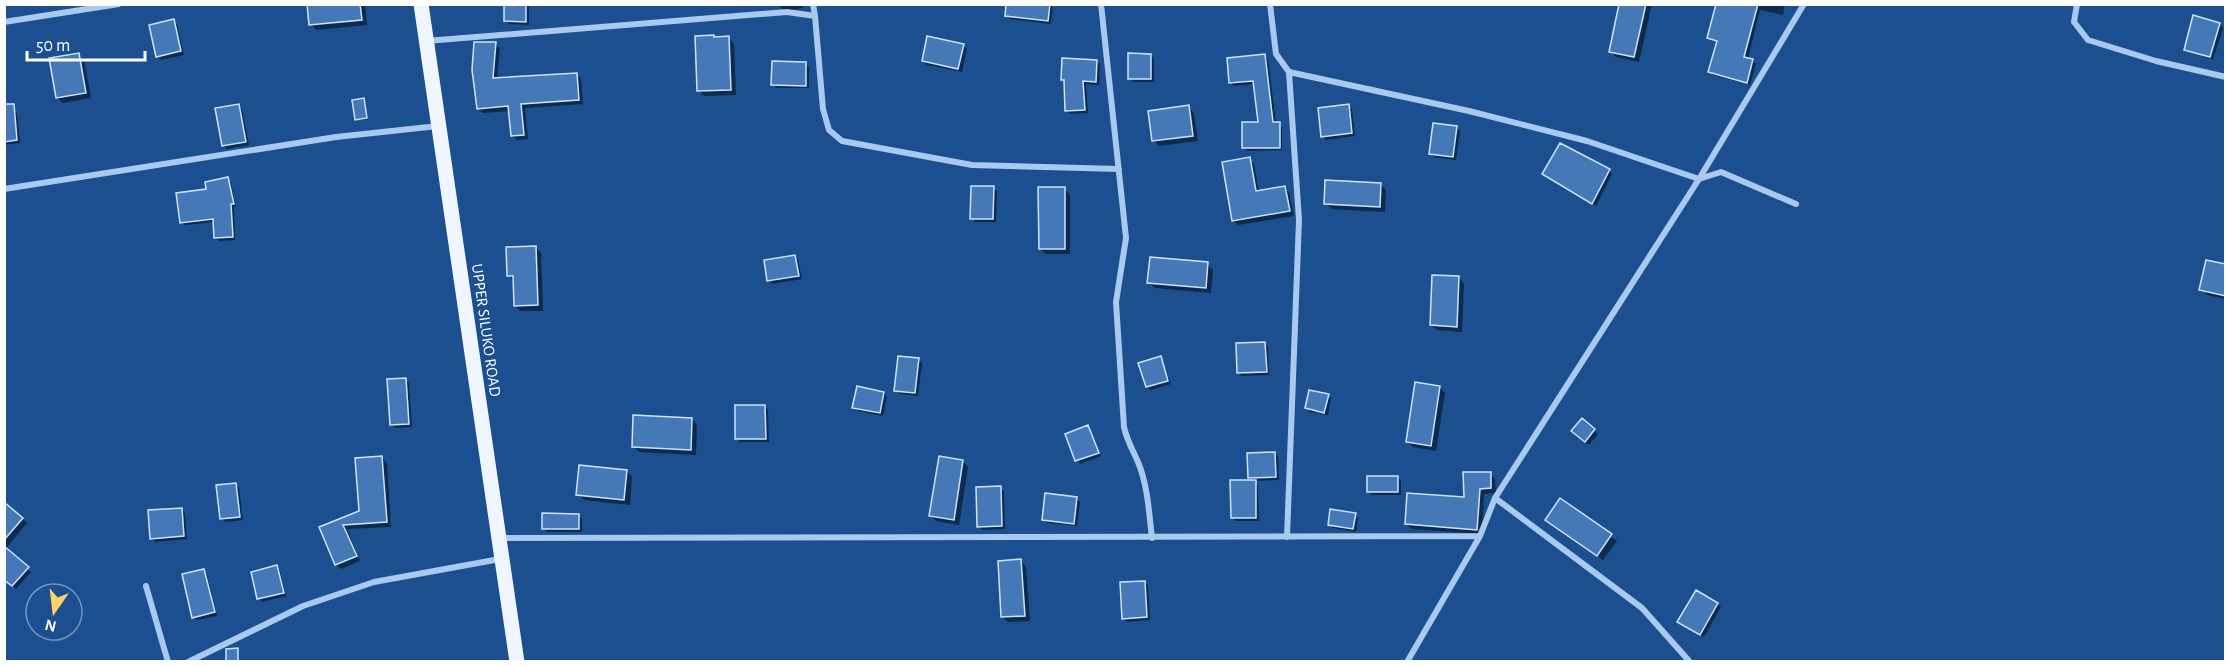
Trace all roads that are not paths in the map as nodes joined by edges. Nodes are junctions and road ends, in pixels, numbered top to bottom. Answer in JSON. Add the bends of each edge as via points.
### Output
{"nodes":[{"id":1,"x":119,"y":4,"type":"edge"},
{"id":2,"x":421,"y":4,"type":"edge"},
{"id":3,"x":813,"y":4,"type":"edge"},
{"id":4,"x":1101,"y":4,"type":"edge"},
{"id":5,"x":1270,"y":4,"type":"edge"},
{"id":6,"x":1804,"y":4,"type":"edge"},
{"id":7,"x":2078,"y":4,"type":"edge"},
{"id":8,"x":815,"y":16,"type":"junction"},
{"id":9,"x":4,"y":22,"type":"edge"},
{"id":10,"x":426,"y":41,"type":"junction"},
{"id":11,"x":1289,"y":72,"type":"junction"},
{"id":12,"x":2226,"y":77,"type":"edge"},
{"id":13,"x":438,"y":126,"type":"junction"},
{"id":14,"x":1119,"y":169,"type":"junction"},
{"id":15,"x":1699,"y":179,"type":"junction"},
{"id":16,"x":4,"y":189,"type":"edge"},
{"id":17,"x":1796,"y":204,"type":"dead end"},
{"id":18,"x":1495,"y":498,"type":"junction"},
{"id":19,"x":1480,"y":536,"type":"junction"},
{"id":20,"x":1287,"y":537,"type":"junction"},
{"id":21,"x":499,"y":538,"type":"junction"},
{"id":22,"x":1152,"y":538,"type":"junction"},
{"id":23,"x":501,"y":558,"type":"junction"},
{"id":24,"x":168,"y":658,"type":"edge"},
{"id":25,"x":188,"y":662,"type":"edge"},
{"id":26,"x":517,"y":662,"type":"edge"},
{"id":27,"x":1407,"y":662,"type":"edge"},
{"id":28,"x":1690,"y":662,"type":"edge"}],
"edges":[{"from":1,"to":9,"type":"street"},
{"from":2,"to":10,"type":"main road","name":"UPPER SILUKO ROAD"},
{"from":3,"to":8,"type":"street"},
{"from":4,"to":14,"type":"street"},
{"from":5,"to":11,"type":"street","via":[[1276,54]]},
{"from":6,"to":15,"type":"street"},
{"from":7,"to":12,"type":"street","via":[[2074,22],[2088,40]]},
{"from":8,"to":10,"type":"street","via":[[787,12]]},
{"from":8,"to":14,"type":"street","via":[[823,109],[829,130],[842,141],[972,165]]},
{"from":10,"to":13,"type":"main road","name":"UPPER SILUKO ROAD"},
{"from":11,"to":15,"type":"street","via":[[1587,141]]},
{"from":11,"to":20,"type":"street","via":[[1299,220]]},
{"from":13,"to":16,"type":"street","via":[[336,137]]},
{"from":13,"to":21,"type":"main road","name":"UPPER SILUKO ROAD"},
{"from":14,"to":22,"type":"street","via":[[1126,238],[1116,302],[1124,427],[1128,447],[1138,462]]},
{"from":15,"to":17,"type":"street","via":[[1721,172]]},
{"from":15,"to":18,"type":"street"},
{"from":18,"to":19,"type":"street"},
{"from":18,"to":28,"type":"street","via":[[1642,608]]},
{"from":19,"to":20,"type":"street"},
{"from":19,"to":27,"type":"street"},
{"from":20,"to":22,"type":"street"},
{"from":21,"to":22,"type":"street"},
{"from":21,"to":23,"type":"main road","name":"UPPER SILUKO ROAD"},
{"from":23,"to":25,"type":"street","via":[[374,582],[303,606]]},
{"from":23,"to":26,"type":"main road","name":"UPPER SILUKO ROAD"},
{"from":24,"to":24,"type":"street","via":[[146,586]]}]}
